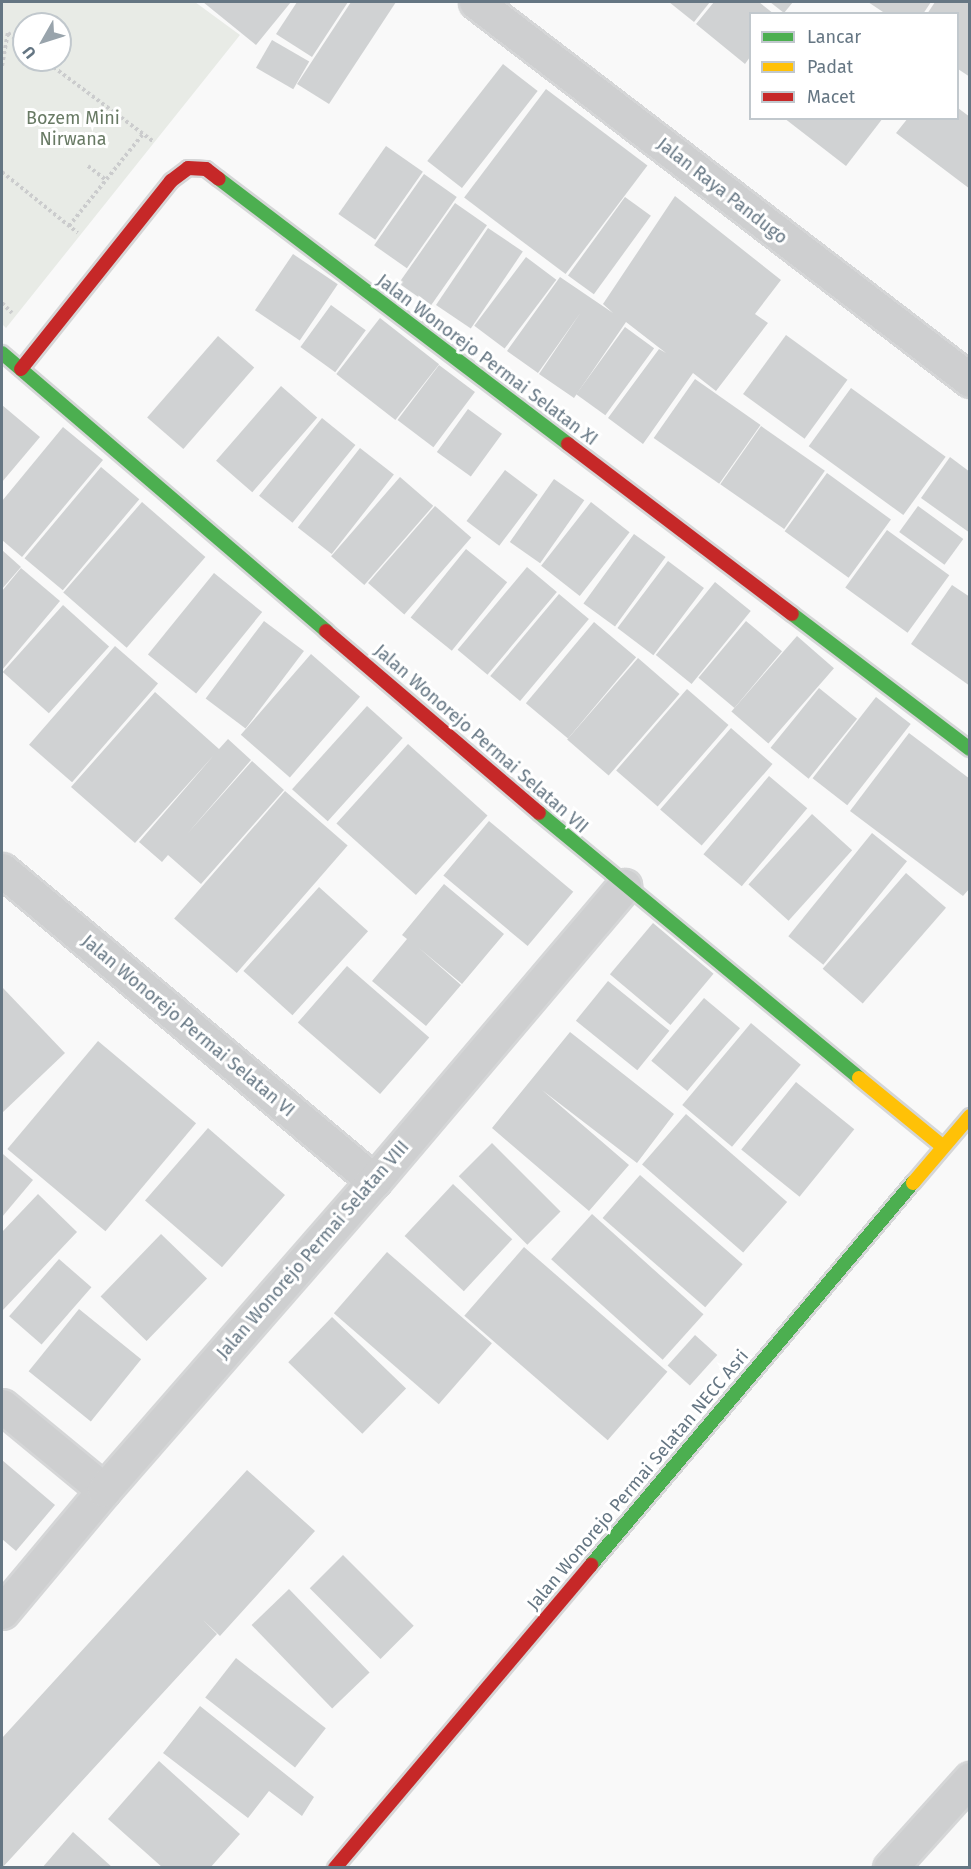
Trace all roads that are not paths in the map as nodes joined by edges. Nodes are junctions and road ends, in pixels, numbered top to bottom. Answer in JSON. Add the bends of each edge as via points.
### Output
{"nodes":[{"id":1,"x":476,"y":2,"type":"edge"},
{"id":2,"x":2,"y":353,"type":"edge"},
{"id":3,"x":21,"y":369,"type":"junction"},
{"id":4,"x":969,"y":380,"type":"edge"},
{"id":5,"x":969,"y":749,"type":"edge"},
{"id":6,"x":2,"y":870,"type":"edge"},
{"id":7,"x":624,"y":886,"type":"junction"},
{"id":8,"x":969,"y":1116,"type":"edge"},
{"id":9,"x":942,"y":1146,"type":"junction"},
{"id":10,"x":374,"y":1181,"type":"junction"},
{"id":11,"x":2,"y":1406,"type":"edge"},
{"id":12,"x":104,"y":1491,"type":"junction"},
{"id":13,"x":2,"y":1612,"type":"edge"},
{"id":14,"x":969,"y":1779,"type":"edge"},
{"id":15,"x":335,"y":1868,"type":"edge"},
{"id":16,"x":890,"y":1868,"type":"edge"}],
"edges":[{"from":1,"to":4,"type":"street","name":"Jalan Raya Pandugo"},
{"from":2,"to":3,"type":"street","name":"Jalan Wonorejo Permai Selatan VII"},
{"from":3,"to":5,"type":"street","name":"Jalan Wonorejo Permai Selatan XI","via":[[171,181],[188,168],[206,169]]},
{"from":3,"to":7,"type":"street","name":"Jalan Wonorejo Permai Selatan VII"},
{"from":6,"to":10,"type":"street","name":"Jalan Wonorejo Permai Selatan VI"},
{"from":7,"to":9,"type":"street","name":"Jalan Wonorejo Permai Selatan VII"},
{"from":7,"to":10,"type":"street","name":"Jalan Wonorejo Permai Selatan VIII"},
{"from":8,"to":9,"type":"street","name":"Jalan Wonorejo Permai Selatan NECC Asri"},
{"from":9,"to":15,"type":"street","name":"Jalan Wonorejo Permai Selatan NECC Asri"},
{"from":10,"to":12,"type":"street","name":"Jalan Wonorejo Permai Selatan VIII"},
{"from":11,"to":12,"type":"street"},
{"from":12,"to":13,"type":"street","name":"Jalan Wonorejo Permai Selatan VIII"},
{"from":14,"to":16,"type":"street"}]}
